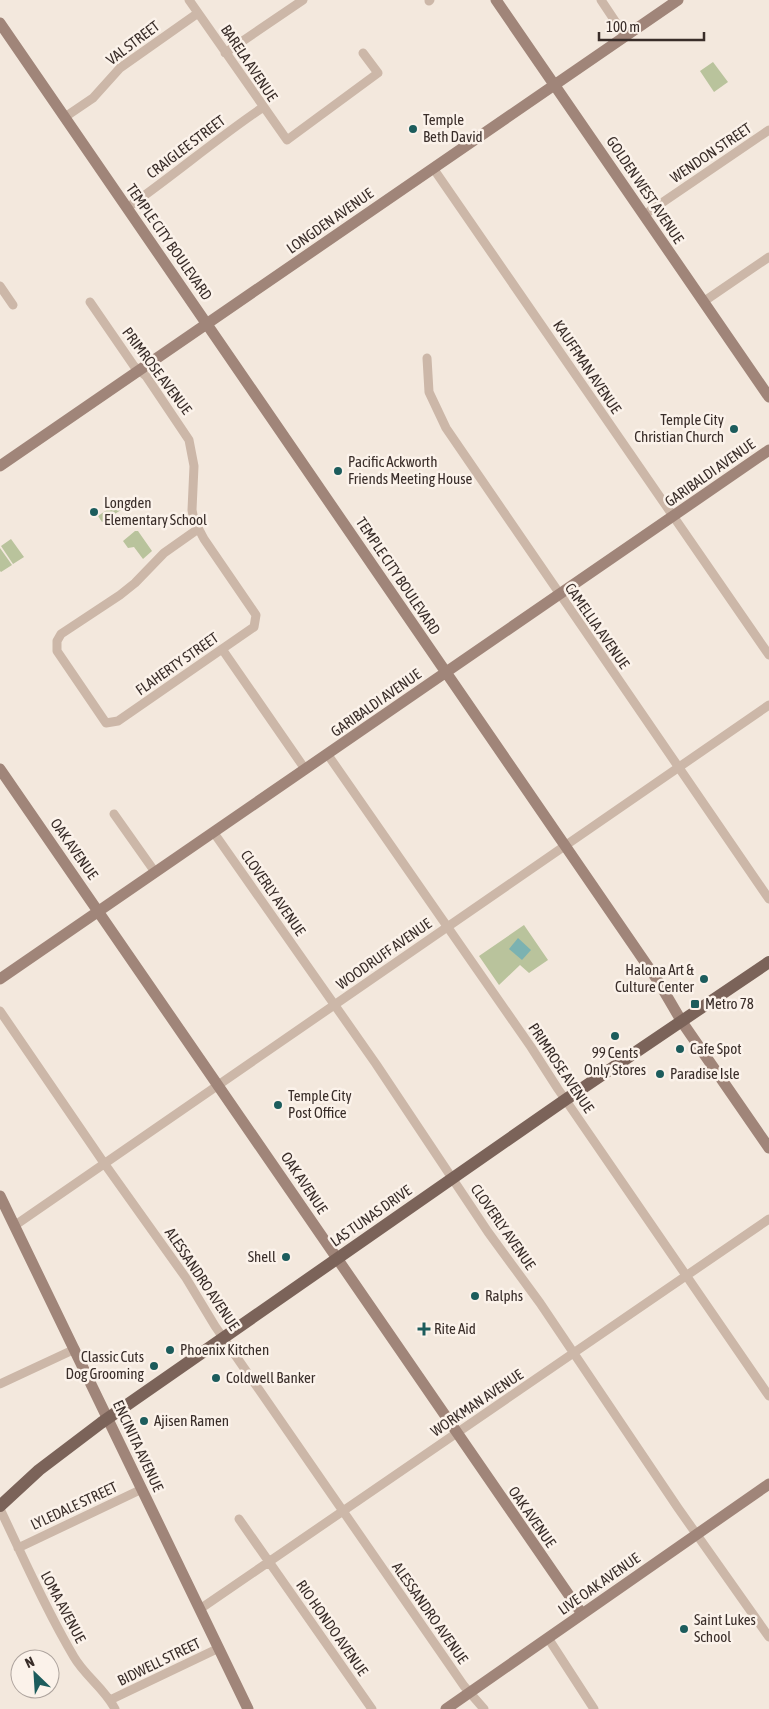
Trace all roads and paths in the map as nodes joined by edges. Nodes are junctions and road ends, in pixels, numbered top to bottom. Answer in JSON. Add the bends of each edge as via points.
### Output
{"nodes":[{"id":1,"x":189,"y":0,"type":"edge"},
{"id":2,"x":303,"y":0,"type":"edge"},
{"id":3,"x":496,"y":0,"type":"edge"},
{"id":4,"x":601,"y":0,"type":"edge"},
{"id":5,"x":678,"y":0,"type":"edge"},
{"id":6,"x":198,"y":13,"type":"junction"},
{"id":7,"x":0,"y":23,"type":"edge"},
{"id":8,"x":625,"y":36,"type":"junction"},
{"id":9,"x":225,"y":53,"type":"junction"},
{"id":10,"x":362,"y":53,"type":"dead end"},
{"id":11,"x":555,"y":85,"type":"junction"},
{"id":12,"x":262,"y":108,"type":"junction"},
{"id":13,"x":65,"y":117,"type":"junction"},
{"id":14,"x":769,"y":130,"type":"edge"},
{"id":15,"x":433,"y":168,"type":"junction"},
{"id":16,"x":126,"y":208,"type":"junction"},
{"id":17,"x":644,"y":215,"type":"junction"},
{"id":18,"x":769,"y":257,"type":"edge"},
{"id":19,"x":0,"y":286,"type":"edge"},
{"id":20,"x":90,"y":302,"type":"dead end"},
{"id":21,"x":703,"y":302,"type":"junction"},
{"id":22,"x":13,"y":305,"type":"dead end"},
{"id":23,"x":208,"y":325,"type":"junction"},
{"id":24,"x":426,"y":358,"type":"dead end"},
{"id":25,"x":140,"y":371,"type":"junction"},
{"id":26,"x":769,"y":396,"type":"edge"},
{"id":27,"x":769,"y":450,"type":"edge"},
{"id":28,"x":0,"y":466,"type":"edge"},
{"id":29,"x":673,"y":517,"type":"junction"},
{"id":30,"x":198,"y":529,"type":"junction"},
{"id":31,"x":559,"y":594,"type":"junction"},
{"id":32,"x":257,"y":620,"type":"joint"},
{"id":33,"x":222,"y":649,"type":"junction"},
{"id":34,"x":769,"y":655,"type":"edge"},
{"id":35,"x":445,"y":673,"type":"junction"},
{"id":36,"x":769,"y":705,"type":"edge"},
{"id":37,"x":328,"y":755,"type":"junction"},
{"id":38,"x":679,"y":768,"type":"junction"},
{"id":39,"x":0,"y":769,"type":"edge"},
{"id":40,"x":305,"y":769,"type":"junction"},
{"id":41,"x":114,"y":814,"type":"dead end"},
{"id":42,"x":214,"y":832,"type":"junction"},
{"id":43,"x":564,"y":847,"type":"junction"},
{"id":44,"x":155,"y":872,"type":"junction"},
{"id":45,"x":769,"y":899,"type":"edge"},
{"id":46,"x":98,"y":912,"type":"junction"},
{"id":47,"x":446,"y":927,"type":"junction"},
{"id":48,"x":769,"y":962,"type":"edge"},
{"id":49,"x":0,"y":979,"type":"edge"},
{"id":50,"x":333,"y":1005,"type":"junction"},
{"id":51,"x":0,"y":1011,"type":"edge"},
{"id":52,"x":682,"y":1022,"type":"junction"},
{"id":53,"x":217,"y":1085,"type":"junction"},
{"id":54,"x":566,"y":1100,"type":"junction"},
{"id":55,"x":769,"y":1148,"type":"edge"},
{"id":56,"x":104,"y":1164,"type":"junction"},
{"id":57,"x":453,"y":1179,"type":"junction"},
{"id":58,"x":0,"y":1196,"type":"edge"},
{"id":59,"x":769,"y":1219,"type":"edge"},
{"id":60,"x":14,"y":1226,"type":"junction"},
{"id":61,"x":337,"y":1259,"type":"junction"},
{"id":62,"x":686,"y":1276,"type":"junction"},
{"id":63,"x":225,"y":1338,"type":"junction"},
{"id":64,"x":75,"y":1349,"type":"junction"},
{"id":65,"x":573,"y":1353,"type":"junction"},
{"id":66,"x":0,"y":1384,"type":"edge"},
{"id":67,"x":769,"y":1396,"type":"edge"},
{"id":68,"x":108,"y":1418,"type":"junction"},
{"id":69,"x":457,"y":1434,"type":"junction"},
{"id":70,"x":769,"y":1484,"type":"edge"},
{"id":71,"x":142,"y":1489,"type":"junction"},
{"id":72,"x":0,"y":1508,"type":"edge"},
{"id":73,"x":343,"y":1511,"type":"junction"},
{"id":74,"x":239,"y":1519,"type":"dead end"},
{"id":75,"x":697,"y":1534,"type":"junction"},
{"id":76,"x":18,"y":1548,"type":"junction"},
{"id":77,"x":270,"y":1562,"type":"junction"},
{"id":78,"x":200,"y":1609,"type":"junction"},
{"id":79,"x":582,"y":1614,"type":"junction"},
{"id":80,"x":769,"y":1637,"type":"edge"},
{"id":81,"x":548,"y":1638,"type":"junction"},
{"id":82,"x":219,"y":1648,"type":"junction"},
{"id":83,"x":470,"y":1693,"type":"junction"},
{"id":84,"x":112,"y":1705,"type":"edge"},
{"id":85,"x":248,"y":1709,"type":"edge"},
{"id":86,"x":372,"y":1709,"type":"edge"},
{"id":87,"x":446,"y":1709,"type":"edge"},
{"id":88,"x":484,"y":1709,"type":"edge"},
{"id":89,"x":594,"y":1709,"type":"edge"}],
"edges":[{"from":1,"to":6,"type":"street","name":"BARELA AVENUE"},
{"from":2,"to":9,"type":"street"},
{"from":3,"to":11,"type":"street","name":"GOLDEN WEST AVENUE"},
{"from":4,"to":8,"type":"street"},
{"from":5,"to":8,"type":"street","name":"LONGDEN AVENUE"},
{"from":6,"to":9,"type":"street","name":"BARELA AVENUE"},
{"from":6,"to":13,"type":"street","name":"VAL STREET","via":[[120,68],[93,98]]},
{"from":7,"to":13,"type":"street","name":"TEMPLE CITY BOULEVARD"},
{"from":8,"to":11,"type":"street","name":"LONGDEN AVENUE"},
{"from":9,"to":12,"type":"street","name":"BARELA AVENUE"},
{"from":10,"to":12,"type":"street","name":"BARELA AVENUE","via":[[378,74],[287,140]]},
{"from":11,"to":15,"type":"street","name":"LONGDEN AVENUE"},
{"from":11,"to":17,"type":"street","name":"GOLDEN WEST AVENUE"},
{"from":12,"to":16,"type":"street","name":"CRAIGLEE STREET"},
{"from":13,"to":16,"type":"street","name":"TEMPLE CITY BOULEVARD"},
{"from":14,"to":17,"type":"street","name":"WENDON STREET"},
{"from":15,"to":23,"type":"street","name":"LONGDEN AVENUE"},
{"from":15,"to":29,"type":"street","name":"KAUFFMAN AVENUE"},
{"from":16,"to":23,"type":"street","name":"TEMPLE CITY BOULEVARD"},
{"from":17,"to":21,"type":"street","name":"GOLDEN WEST AVENUE"},
{"from":18,"to":21,"type":"street"},
{"from":19,"to":22,"type":"street"},
{"from":20,"to":25,"type":"street","name":"PRIMROSE AVENUE"},
{"from":21,"to":26,"type":"street","name":"GOLDEN WEST AVENUE"},
{"from":23,"to":25,"type":"street","name":"LONGDEN AVENUE"},
{"from":23,"to":35,"type":"street","name":"TEMPLE CITY BOULEVARD"},
{"from":24,"to":31,"type":"street","name":"CAMELLIA AVENUE","via":[[429,392],[446,428]]},
{"from":25,"to":28,"type":"street","name":"LONGDEN AVENUE"},
{"from":25,"to":30,"type":"street","name":"PRIMROSE AVENUE","via":[[189,440],[194,466],[192,510]]},
{"from":27,"to":29,"type":"street","name":"GARIBALDI AVENUE"},
{"from":29,"to":31,"type":"street","name":"GARIBALDI AVENUE"},
{"from":29,"to":34,"type":"street","name":"KAUFFMAN AVENUE"},
{"from":30,"to":32,"type":"street","name":"PRIMROSE AVENUE"},
{"from":30,"to":33,"type":"street","name":"FLAHERTY STREET","via":[[164,553],[120,595],[61,634],[57,650],[103,720],[109,724]]},
{"from":31,"to":35,"type":"street","name":"GARIBALDI AVENUE"},
{"from":31,"to":38,"type":"street","name":"CAMELLIA AVENUE"},
{"from":32,"to":33,"type":"street","name":"FLAHERTY STREET","via":[[254,627]]},
{"from":33,"to":40,"type":"street"},
{"from":35,"to":37,"type":"street","name":"GARIBALDI AVENUE"},
{"from":35,"to":43,"type":"street","name":"TEMPLE CITY BOULEVARD"},
{"from":36,"to":38,"type":"street","name":"WOODRUFF AVENUE"},
{"from":37,"to":40,"type":"street","name":"GARIBALDI AVENUE"},
{"from":37,"to":47,"type":"street","name":"PRIMROSE AVENUE"},
{"from":38,"to":43,"type":"street","name":"WOODRUFF AVENUE"},
{"from":38,"to":45,"type":"street","name":"CAMELLIA AVENUE"},
{"from":39,"to":46,"type":"street","name":"OAK AVENUE"},
{"from":40,"to":42,"type":"street","name":"GARIBALDI AVENUE"},
{"from":41,"to":44,"type":"street"},
{"from":42,"to":44,"type":"street","name":"GARIBALDI AVENUE"},
{"from":42,"to":50,"type":"street","name":"CLOVERLY AVENUE"},
{"from":43,"to":47,"type":"street","name":"WOODRUFF AVENUE"},
{"from":43,"to":52,"type":"street","name":"TEMPLE CITY BOULEVARD","via":[[658,981]]},
{"from":44,"to":46,"type":"street","name":"GARIBALDI AVENUE"},
{"from":46,"to":49,"type":"street","name":"GARIBALDI AVENUE"},
{"from":46,"to":53,"type":"street","name":"OAK AVENUE"},
{"from":47,"to":50,"type":"street","name":"WOODRUFF AVENUE"},
{"from":47,"to":54,"type":"street","name":"PRIMROSE AVENUE"},
{"from":48,"to":52,"type":"main road","name":"LAS TUNAS DRIVE"},
{"from":50,"to":53,"type":"street","name":"WOODRUFF AVENUE"},
{"from":50,"to":57,"type":"street","name":"CLOVERLY AVENUE"},
{"from":51,"to":56,"type":"street","name":"ALESSANDRO AVENUE"},
{"from":52,"to":54,"type":"main road","name":"LAS TUNAS DRIVE"},
{"from":52,"to":55,"type":"street","name":"TEMPLE CITY BOULEVARD"},
{"from":53,"to":56,"type":"street","name":"WOODRUFF AVENUE"},
{"from":53,"to":61,"type":"street","name":"OAK AVENUE"},
{"from":54,"to":57,"type":"main road","name":"LAS TUNAS DRIVE"},
{"from":54,"to":62,"type":"street","name":"PRIMROSE AVENUE"},
{"from":56,"to":60,"type":"street","name":"WOODRUFF AVENUE"},
{"from":56,"to":63,"type":"street","name":"ALESSANDRO AVENUE"},
{"from":57,"to":61,"type":"main road","name":"LAS TUNAS DRIVE"},
{"from":57,"to":65,"type":"street","name":"CLOVERLY AVENUE"},
{"from":58,"to":60,"type":"street","name":"ENCINITA AVENUE"},
{"from":59,"to":62,"type":"street","name":"WORKMAN AVENUE"},
{"from":60,"to":64,"type":"street","name":"ENCINITA AVENUE"},
{"from":61,"to":63,"type":"main road","name":"LAS TUNAS DRIVE"},
{"from":61,"to":69,"type":"street","name":"OAK AVENUE"},
{"from":62,"to":65,"type":"street","name":"WORKMAN AVENUE"},
{"from":62,"to":67,"type":"street","name":"PRIMROSE AVENUE"},
{"from":63,"to":68,"type":"main road","name":"LAS TUNAS DRIVE"},
{"from":63,"to":73,"type":"street","name":"ALESSANDRO AVENUE"},
{"from":64,"to":66,"type":"street"},
{"from":64,"to":68,"type":"street","name":"ENCINITA AVENUE"},
{"from":65,"to":69,"type":"street","name":"WORKMAN AVENUE"},
{"from":65,"to":75,"type":"street","name":"CLOVERLY AVENUE"},
{"from":68,"to":71,"type":"street","name":"ENCINITA AVENUE"},
{"from":68,"to":72,"type":"main road","name":"LAS TUNAS DRIVE","via":[[39,1470]]},
{"from":69,"to":73,"type":"street","name":"WORKMAN AVENUE"},
{"from":69,"to":79,"type":"street","name":"OAK AVENUE"},
{"from":70,"to":75,"type":"street","name":"LIVE OAK AVENUE"},
{"from":71,"to":76,"type":"street","name":"LYLEDALE STREET"},
{"from":71,"to":78,"type":"street","name":"ENCINITA AVENUE"},
{"from":72,"to":76,"type":"street","name":"LOMA AVENUE"},
{"from":73,"to":77,"type":"street","name":"WORKMAN AVENUE"},
{"from":73,"to":83,"type":"street","name":"ALESSANDRO AVENUE"},
{"from":74,"to":77,"type":"street","name":"RIO HONDO AVENUE"},
{"from":75,"to":79,"type":"street","name":"LIVE OAK AVENUE"},
{"from":75,"to":80,"type":"street","name":"CLOVERLY AVENUE"},
{"from":76,"to":84,"type":"street","name":"LOMA AVENUE","via":[[46,1609],[76,1660]]},
{"from":77,"to":78,"type":"street","name":"WORKMAN AVENUE"},
{"from":77,"to":86,"type":"street","name":"RIO HONDO AVENUE"},
{"from":78,"to":82,"type":"street","name":"ENCINITA AVENUE"},
{"from":79,"to":81,"type":"street","name":"LIVE OAK AVENUE"},
{"from":81,"to":83,"type":"street","name":"LIVE OAK AVENUE"},
{"from":81,"to":89,"type":"street"},
{"from":82,"to":84,"type":"street","name":"BIDWELL STREET"},
{"from":82,"to":85,"type":"street","name":"ENCINITA AVENUE"},
{"from":83,"to":87,"type":"street","name":"LIVE OAK AVENUE"},
{"from":83,"to":88,"type":"street","name":"ALESSANDRO AVENUE"}]}
